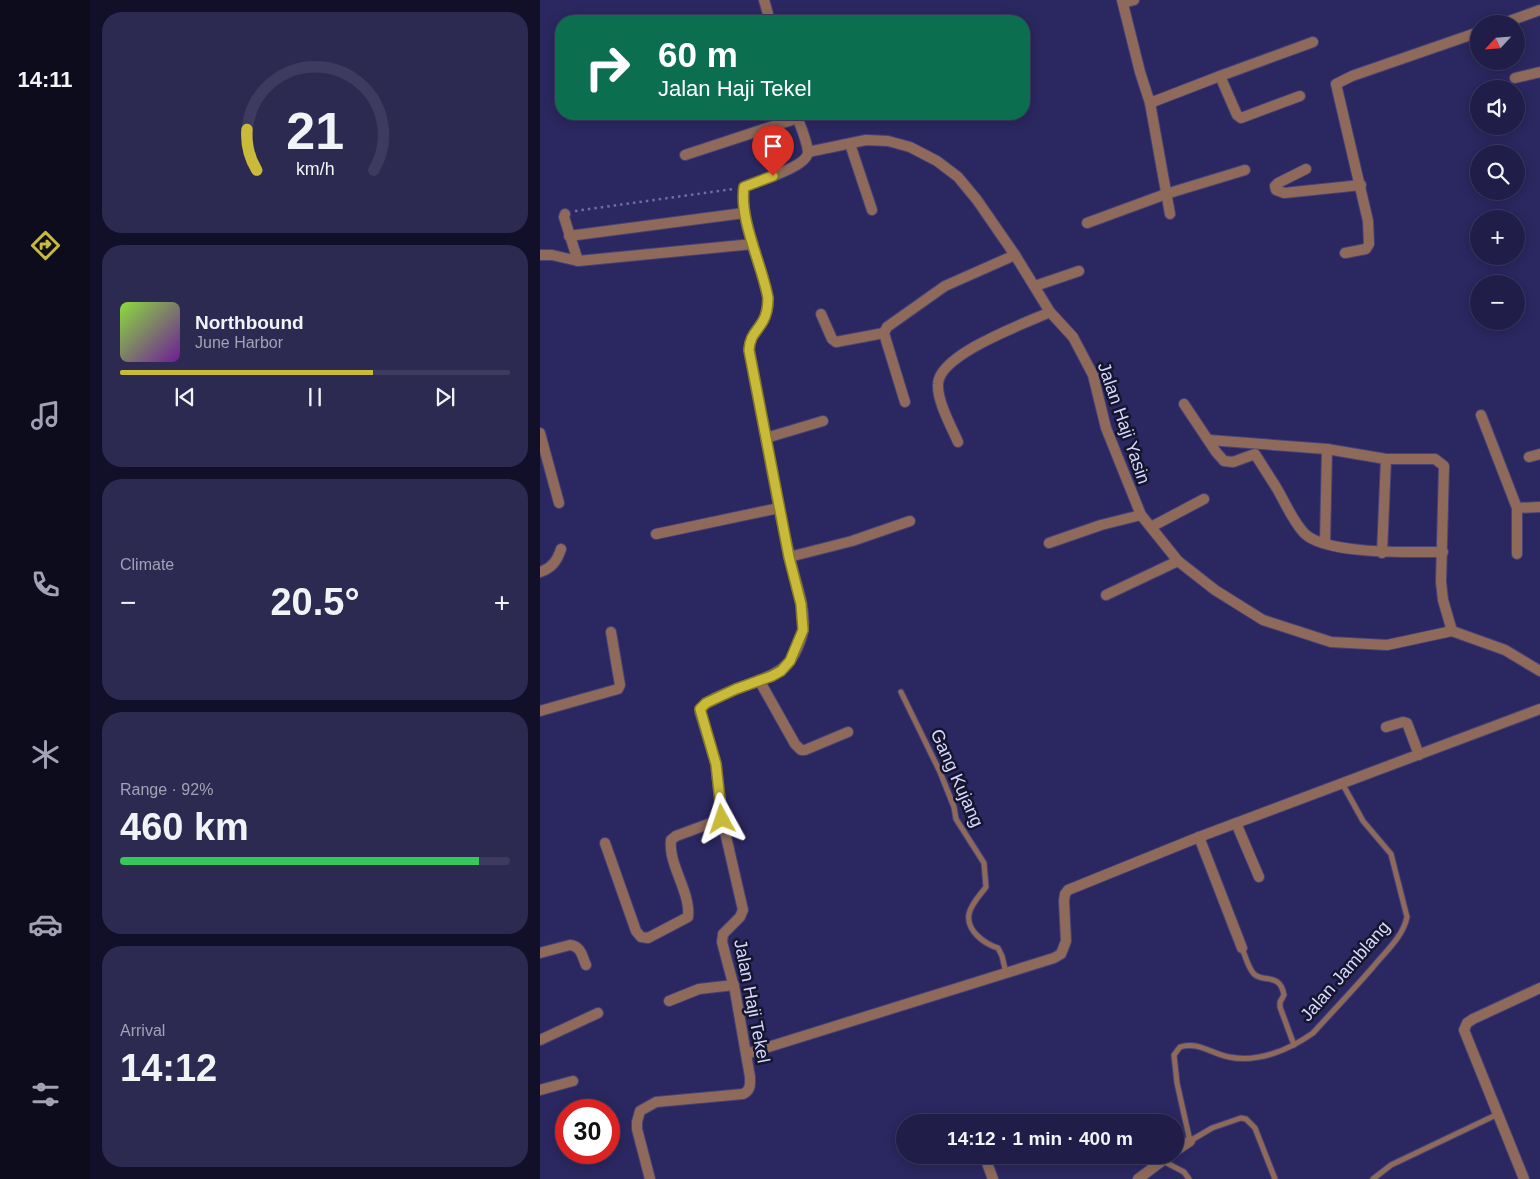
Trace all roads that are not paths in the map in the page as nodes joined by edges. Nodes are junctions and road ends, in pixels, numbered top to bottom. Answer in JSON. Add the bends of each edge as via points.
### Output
{"nodes":[{"id":1,"x":764,"y":0,"type":"edge"},
{"id":2,"x":1134,"y":0,"type":"edge"},
{"id":3,"x":1123,"y":2,"type":"edge"},
{"id":4,"x":1540,"y":10,"type":"edge"},
{"id":5,"x":768,"y":15,"type":"edge"},
{"id":6,"x":1525,"y":15,"type":"edge"},
{"id":7,"x":1470,"y":35,"type":"edge"},
{"id":8,"x":1313,"y":42,"type":"dead end"},
{"id":9,"x":1540,"y":72,"type":"edge"},
{"id":10,"x":1220,"y":76,"type":"junction"},
{"id":11,"x":1515,"y":78,"type":"dead end"},
{"id":12,"x":1300,"y":96,"type":"dead end"},
{"id":13,"x":1150,"y":103,"type":"junction"},
{"id":14,"x":786,"y":120,"type":"edge"},
{"id":15,"x":798,"y":120,"type":"edge"},
{"id":16,"x":850,"y":144,"type":"junction"},
{"id":17,"x":808,"y":152,"type":"junction"},
{"id":18,"x":686,"y":155,"type":"dead end"},
{"id":19,"x":1306,"y":169,"type":"dead end"},
{"id":20,"x":1245,"y":170,"type":"dead end"},
{"id":21,"x":1361,"y":185,"type":"junction"},
{"id":22,"x":1166,"y":194,"type":"junction"},
{"id":23,"x":872,"y":210,"type":"dead end"},
{"id":24,"x":744,"y":213,"type":"junction"},
{"id":25,"x":565,"y":214,"type":"road end"},
{"id":26,"x":1170,"y":214,"type":"dead end"},
{"id":27,"x":1087,"y":223,"type":"dead end"},
{"id":28,"x":570,"y":236,"type":"junction"},
{"id":29,"x":753,"y":244,"type":"junction"},
{"id":30,"x":1345,"y":253,"type":"dead end"},
{"id":31,"x":540,"y":255,"type":"edge"},
{"id":32,"x":1015,"y":256,"type":"junction"},
{"id":33,"x":578,"y":261,"type":"junction"},
{"id":34,"x":1079,"y":271,"type":"dead end"},
{"id":35,"x":1035,"y":286,"type":"junction"},
{"id":36,"x":1050,"y":312,"type":"junction"},
{"id":37,"x":821,"y":314,"type":"dead end"},
{"id":38,"x":884,"y":333,"type":"junction"},
{"id":39,"x":905,"y":402,"type":"dead end"},
{"id":40,"x":1184,"y":404,"type":"dead end"},
{"id":41,"x":1481,"y":415,"type":"dead end"},
{"id":42,"x":823,"y":421,"type":"dead end"},
{"id":43,"x":540,"y":433,"type":"edge"},
{"id":44,"x":766,"y":438,"type":"junction"},
{"id":45,"x":1209,"y":440,"type":"junction"},
{"id":46,"x":958,"y":442,"type":"dead end"},
{"id":47,"x":1252,"y":442,"type":"junction"},
{"id":48,"x":1327,"y":449,"type":"junction"},
{"id":49,"x":1255,"y":454,"type":"junction"},
{"id":50,"x":1540,"y":454,"type":"edge"},
{"id":51,"x":1529,"y":457,"type":"dead end"},
{"id":52,"x":1386,"y":459,"type":"junction"},
{"id":53,"x":1204,"y":499,"type":"dead end"},
{"id":54,"x":559,"y":503,"type":"dead end"},
{"id":55,"x":1540,"y":507,"type":"edge"},
{"id":56,"x":779,"y":508,"type":"junction"},
{"id":57,"x":1517,"y":508,"type":"junction"},
{"id":58,"x":1141,"y":515,"type":"junction"},
{"id":59,"x":910,"y":522,"type":"dead end"},
{"id":60,"x":1151,"y":528,"type":"junction"},
{"id":61,"x":656,"y":534,"type":"dead end"},
{"id":62,"x":1049,"y":543,"type":"dead end"},
{"id":63,"x":1325,"y":543,"type":"junction"},
{"id":64,"x":561,"y":549,"type":"dead end"},
{"id":65,"x":1443,"y":552,"type":"junction"},
{"id":66,"x":1382,"y":553,"type":"junction"},
{"id":67,"x":1517,"y":554,"type":"dead end"},
{"id":68,"x":789,"y":557,"type":"junction"},
{"id":69,"x":1178,"y":561,"type":"junction"},
{"id":70,"x":540,"y":572,"type":"edge"},
{"id":71,"x":1106,"y":595,"type":"dead end"},
{"id":72,"x":1452,"y":630,"type":"junction"},
{"id":73,"x":611,"y":632,"type":"dead end"},
{"id":74,"x":1540,"y":671,"type":"edge"},
{"id":75,"x":759,"y":680,"type":"junction"},
{"id":76,"x":901,"y":692,"type":"dead end"},
{"id":77,"x":1540,"y":709,"type":"edge"},
{"id":78,"x":540,"y":711,"type":"edge"},
{"id":79,"x":1386,"y":727,"type":"dead end"},
{"id":80,"x":848,"y":732,"type":"dead end"},
{"id":81,"x":1419,"y":755,"type":"junction"},
{"id":82,"x":1342,"y":783,"type":"junction"},
{"id":83,"x":722,"y":819,"type":"junction"},
{"id":84,"x":1236,"y":823,"type":"junction"},
{"id":85,"x":1199,"y":837,"type":"junction"},
{"id":86,"x":605,"y":843,"type":"dead end"},
{"id":87,"x":1259,"y":877,"type":"dead end"},
{"id":88,"x":1242,"y":948,"type":"joint"},
{"id":89,"x":540,"y":953,"type":"edge"},
{"id":90,"x":586,"y":965,"type":"dead end"},
{"id":91,"x":1006,"y":973,"type":"junction"},
{"id":92,"x":734,"y":985,"type":"junction"},
{"id":93,"x":1540,"y":988,"type":"edge"},
{"id":94,"x":669,"y":1001,"type":"dead end"},
{"id":95,"x":598,"y":1013,"type":"dead end"},
{"id":96,"x":540,"y":1040,"type":"edge"},
{"id":97,"x":1294,"y":1045,"type":"junction"},
{"id":98,"x":746,"y":1054,"type":"junction"},
{"id":99,"x":574,"y":1081,"type":"dead end"},
{"id":100,"x":540,"y":1090,"type":"edge"},
{"id":101,"x":1498,"y":1114,"type":"junction"},
{"id":102,"x":1190,"y":1141,"type":"junction"},
{"id":103,"x":1184,"y":1145,"type":"edge"},
{"id":104,"x":987,"y":1164,"type":"edge"},
{"id":105,"x":1158,"y":1164,"type":"edge"},
{"id":106,"x":1174,"y":1164,"type":"edge"},
{"id":107,"x":992,"y":1178,"type":"edge"},
{"id":108,"x":650,"y":1179,"type":"edge"},
{"id":109,"x":1138,"y":1179,"type":"edge"},
{"id":110,"x":1189,"y":1179,"type":"edge"},
{"id":111,"x":1275,"y":1179,"type":"edge"},
{"id":112,"x":1373,"y":1179,"type":"edge"},
{"id":113,"x":1524,"y":1179,"type":"edge"}],
"edges":[{"from":1,"to":5,"type":"street"},
{"from":2,"to":3,"type":"street"},
{"from":3,"to":13,"type":"street"},
{"from":4,"to":6,"type":"street"},
{"from":7,"to":21,"type":"street","via":[[1336,84]]},
{"from":8,"to":10,"type":"street"},
{"from":9,"to":11,"type":"street"},
{"from":10,"to":12,"type":"street","via":[[1241,118]]},
{"from":10,"to":13,"type":"street"},
{"from":13,"to":22,"type":"street"},
{"from":14,"to":18,"type":"street"},
{"from":15,"to":17,"type":"street"},
{"from":16,"to":17,"type":"street","name":"Jalan Haji Yasin"},
{"from":16,"to":23,"type":"street"},
{"from":16,"to":32,"type":"street","name":"Jalan Haji Yasin","via":[[866,140],[888,141],[910,147],[937,161],[958,177],[977,200]]},
{"from":17,"to":24,"type":"street","name":"Jalan Haji Tekel","via":[[796,166],[744,187]]},
{"from":19,"to":21,"type":"street","via":[[1278,183],[1276,190],[1284,193]]},
{"from":20,"to":22,"type":"street"},
{"from":21,"to":30,"type":"street","via":[[1369,244],[1366,249]]},
{"from":22,"to":26,"type":"street"},
{"from":22,"to":27,"type":"street"},
{"from":24,"to":28,"type":"street"},
{"from":24,"to":29,"type":"street","name":"Jalan Haji Tekel"},
{"from":25,"to":28,"type":"street"},
{"from":28,"to":33,"type":"street"},
{"from":29,"to":33,"type":"street"},
{"from":29,"to":44,"type":"street","name":"Jalan Haji Tekel","via":[[768,298],[768,309],[753,334],[749,350]]},
{"from":31,"to":33,"type":"street"},
{"from":32,"to":35,"type":"street","name":"Jalan Haji Yasin"},
{"from":32,"to":38,"type":"street","via":[[945,286],[890,324]]},
{"from":34,"to":35,"type":"street"},
{"from":35,"to":36,"type":"street","name":"Jalan Haji Yasin"},
{"from":36,"to":46,"type":"street","via":[[967,351],[942,372],[938,384],[940,397]]},
{"from":36,"to":58,"type":"street","name":"Jalan Haji Yasin","via":[[1073,337],[1094,375],[1106,428]]},
{"from":37,"to":38,"type":"street","via":[[836,342]]},
{"from":38,"to":39,"type":"street"},
{"from":40,"to":45,"type":"street"},
{"from":41,"to":57,"type":"street"},
{"from":42,"to":44,"type":"street"},
{"from":43,"to":54,"type":"street"},
{"from":44,"to":56,"type":"street","name":"Jalan Haji Tekel"},
{"from":45,"to":47,"type":"street"},
{"from":45,"to":49,"type":"street","via":[[1224,461],[1233,462]]},
{"from":47,"to":48,"type":"street"},
{"from":47,"to":49,"type":"street"},
{"from":48,"to":52,"type":"street"},
{"from":48,"to":63,"type":"street"},
{"from":49,"to":63,"type":"street","via":[[1305,533]]},
{"from":50,"to":51,"type":"street"},
{"from":52,"to":65,"type":"street","via":[[1435,459],[1444,466]]},
{"from":52,"to":66,"type":"street"},
{"from":53,"to":60,"type":"street"},
{"from":55,"to":57,"type":"street"},
{"from":56,"to":61,"type":"street"},
{"from":56,"to":68,"type":"street","name":"Jalan Haji Tekel"},
{"from":57,"to":67,"type":"street"},
{"from":58,"to":60,"type":"street","name":"Jalan Haji Yasin"},
{"from":58,"to":62,"type":"street"},
{"from":59,"to":68,"type":"street"},
{"from":60,"to":69,"type":"street","name":"Jalan Haji Yasin"},
{"from":63,"to":66,"type":"street"},
{"from":64,"to":70,"type":"street","via":[[558,560]]},
{"from":65,"to":66,"type":"street"},
{"from":65,"to":72,"type":"street","via":[[1443,600]]},
{"from":68,"to":75,"type":"street","name":"Jalan Haji Tekel","via":[[801,604],[803,630],[790,661],[781,671]]},
{"from":69,"to":71,"type":"street"},
{"from":69,"to":72,"type":"street","name":"Jalan Haji Yasin","via":[[1215,590],[1263,620],[1331,642],[1386,645]]},
{"from":72,"to":74,"type":"street","via":[[1505,650]]},
{"from":73,"to":78,"type":"street","via":[[618,689]]},
{"from":75,"to":80,"type":"street","via":[[801,750]]},
{"from":75,"to":83,"type":"street","name":"Jalan Haji Tekel","via":[[706,703],[700,709],[716,764]]},
{"from":76,"to":91,"type":"lane","name":"Gang Kujang","via":[[937,766],[956,819],[984,863],[986,888],[969,916],[980,939],[998,948]]},
{"from":77,"to":81,"type":"street"},
{"from":79,"to":81,"type":"street","via":[[1407,723]]},
{"from":81,"to":82,"type":"street"},
{"from":82,"to":84,"type":"street"},
{"from":82,"to":97,"type":"lane","name":"Jalan Jamblang","via":[[1363,821],[1391,854],[1407,916],[1400,933],[1365,976],[1313,1033]]},
{"from":83,"to":86,"type":"street","via":[[671,840],[688,917],[648,938],[641,937],[636,931]]},
{"from":83,"to":92,"type":"street","name":"Jalan Haji Tekel","via":[[743,910],[723,934],[722,942]]},
{"from":84,"to":85,"type":"street"},
{"from":84,"to":87,"type":"street"},
{"from":85,"to":88,"type":"street"},
{"from":85,"to":91,"type":"street","via":[[1068,890],[1064,901],[1066,941],[1061,954]]},
{"from":88,"to":97,"type":"lane","via":[[1253,974],[1274,979],[1282,989],[1284,995],[1280,1007]]},
{"from":89,"to":90,"type":"street","via":[[574,946],[581,951]]},
{"from":91,"to":98,"type":"street"},
{"from":92,"to":94,"type":"street","via":[[698,989]]},
{"from":92,"to":98,"type":"street","name":"Jalan Haji Tekel"},
{"from":93,"to":101,"type":"street","via":[[1473,1019],[1464,1030]]},
{"from":95,"to":96,"type":"street"},
{"from":97,"to":102,"type":"lane","name":"Jalan Jamblang","via":[[1270,1055],[1238,1058],[1196,1046],[1180,1047],[1174,1059]]},
{"from":98,"to":108,"type":"street","name":"Jalan Haji Tekel","via":[[750,1086],[743,1094],[656,1102],[640,1111],[638,1129]]},
{"from":99,"to":100,"type":"street"},
{"from":101,"to":112,"type":"lane","via":[[1391,1166]]},
{"from":101,"to":113,"type":"street"},
{"from":102,"to":103,"type":"street"},
{"from":102,"to":111,"type":"lane","via":[[1218,1125],[1246,1118],[1255,1128]]},
{"from":104,"to":107,"type":"street"},
{"from":105,"to":109,"type":"street"},
{"from":106,"to":110,"type":"lane"}]}
